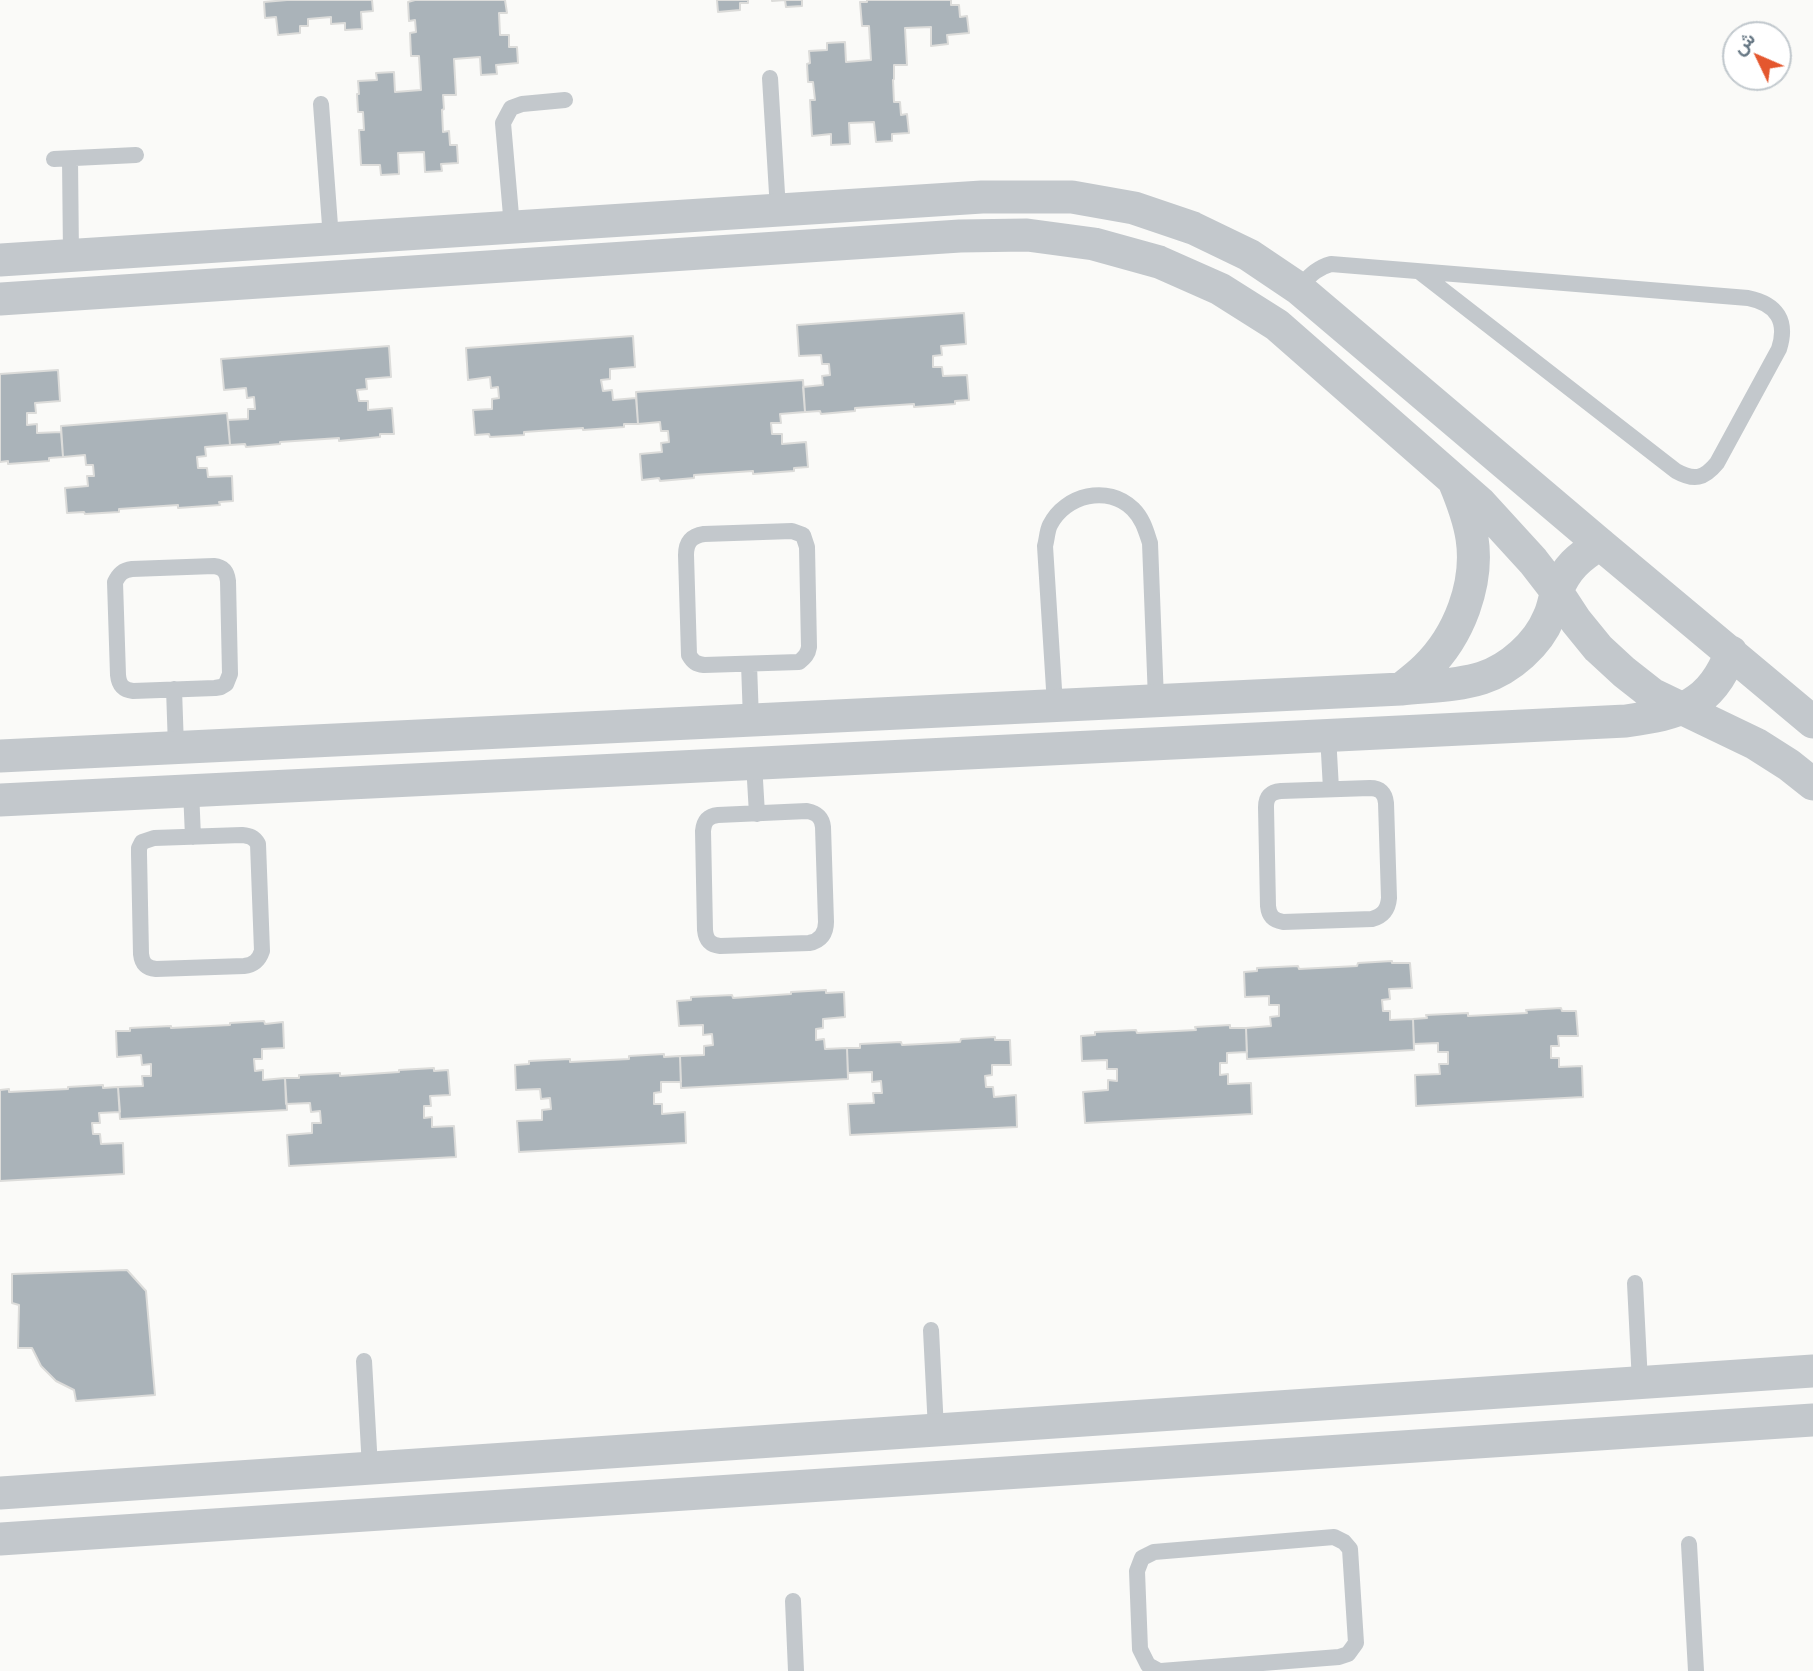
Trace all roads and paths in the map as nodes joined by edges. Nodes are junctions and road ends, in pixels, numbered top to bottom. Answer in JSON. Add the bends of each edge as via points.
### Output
{"nodes":[{"id":1,"x":770,"y":78,"type":"dead end"},
{"id":2,"x":565,"y":100,"type":"dead end"},
{"id":3,"x":321,"y":104,"type":"dead end"},
{"id":4,"x":136,"y":155,"type":"dead end"},
{"id":5,"x":778,"y":210,"type":"junction"},
{"id":6,"x":592,"y":222,"type":"junction"},
{"id":7,"x":512,"y":227,"type":"junction"},
{"id":8,"x":331,"y":239,"type":"junction"},
{"id":9,"x":71,"y":256,"type":"junction"},
{"id":10,"x":0,"y":260,"type":"edge"},
{"id":11,"x":592,"y":260,"type":"junction"},
{"id":12,"x":1421,"y":273,"type":"junction"},
{"id":13,"x":1298,"y":288,"type":"junction"},
{"id":14,"x":0,"y":299,"type":"edge"},
{"id":15,"x":1451,"y":476,"type":"junction"},
{"id":16,"x":1600,"y":544,"type":"junction"},
{"id":17,"x":1557,"y":592,"type":"junction"},
{"id":18,"x":1731,"y":652,"type":"junction"},
{"id":19,"x":749,"y":664,"type":"junction"},
{"id":20,"x":174,"y":689,"type":"junction"},
{"id":21,"x":1401,"y":689,"type":"junction"},
{"id":22,"x":1156,"y":700,"type":"junction"},
{"id":23,"x":1055,"y":705,"type":"junction"},
{"id":24,"x":1682,"y":709,"type":"junction"},
{"id":25,"x":751,"y":720,"type":"junction"},
{"id":26,"x":1813,"y":722,"type":"edge"},
{"id":27,"x":1328,"y":735,"type":"junction"},
{"id":28,"x":176,"y":747,"type":"junction"},
{"id":29,"x":46,"y":754,"type":"junction"},
{"id":30,"x":0,"y":756,"type":"edge"},
{"id":31,"x":754,"y":763,"type":"junction"},
{"id":32,"x":1813,"y":784,"type":"edge"},
{"id":33,"x":1331,"y":789,"type":"junction"},
{"id":34,"x":191,"y":790,"type":"junction"},
{"id":35,"x":47,"y":797,"type":"junction"},
{"id":36,"x":0,"y":800,"type":"edge"},
{"id":37,"x":757,"y":814,"type":"junction"},
{"id":38,"x":192,"y":836,"type":"junction"},
{"id":39,"x":1635,"y":1283,"type":"dead end"},
{"id":40,"x":931,"y":1331,"type":"dead end"},
{"id":41,"x":364,"y":1361,"type":"dead end"},
{"id":42,"x":1813,"y":1371,"type":"edge"},
{"id":43,"x":1640,"y":1383,"type":"junction"},
{"id":44,"x":1485,"y":1393,"type":"junction"},
{"id":45,"x":1813,"y":1420,"type":"edge"},
{"id":46,"x":936,"y":1430,"type":"junction"},
{"id":47,"x":1487,"y":1441,"type":"junction"},
{"id":48,"x":369,"y":1468,"type":"junction"},
{"id":49,"x":96,"y":1487,"type":"junction"},
{"id":50,"x":0,"y":1493,"type":"edge"},
{"id":51,"x":100,"y":1533,"type":"junction"},
{"id":52,"x":0,"y":1539,"type":"edge"},
{"id":53,"x":1689,"y":1544,"type":"dead end"},
{"id":54,"x":793,"y":1601,"type":"dead end"},
{"id":55,"x":1249,"y":1668,"type":"edge"},
{"id":56,"x":796,"y":1671,"type":"edge"},
{"id":57,"x":1160,"y":1671,"type":"edge"},
{"id":58,"x":1696,"y":1671,"type":"edge"}],
"edges":[{"from":1,"to":5,"type":"lane"},
{"from":2,"to":7,"type":"lane","via":[[511,108],[503,123]]},
{"from":3,"to":8,"type":"lane"},
{"from":4,"to":9,"type":"lane","via":[[62,159]]},
{"from":5,"to":6,"type":"street"},
{"from":5,"to":13,"type":"street","via":[[982,197],[1072,197],[1134,208],[1193,228],[1249,255]]},
{"from":6,"to":7,"type":"street"},
{"from":6,"to":11,"type":"street"},
{"from":7,"to":8,"type":"street"},
{"from":8,"to":9,"type":"street"},
{"from":9,"to":10,"type":"street"},
{"from":11,"to":14,"type":"street"},
{"from":11,"to":15,"type":"street","via":[[960,236],[1027,235],[1094,244],[1159,262],[1220,289],[1277,325]]},
{"from":12,"to":12,"type":"lane","via":[[1748,298],[1774,309],[1783,336],[1717,463],[1698,477],[1686,477]]},
{"from":12,"to":13,"type":"lane","via":[[1332,264],[1312,273]]},
{"from":13,"to":16,"type":"street"},
{"from":15,"to":17,"type":"street","via":[[1507,531]]},
{"from":15,"to":21,"type":"street","via":[[1465,507],[1472,575],[1464,609],[1449,640]]},
{"from":16,"to":17,"type":"street","via":[[1566,572]]},
{"from":16,"to":18,"type":"street"},
{"from":17,"to":21,"type":"street","via":[[1549,619],[1533,644],[1510,664],[1483,678]]},
{"from":17,"to":24,"type":"street","via":[[1591,639],[1624,672]]},
{"from":18,"to":24,"type":"street","via":[[1713,687]]},
{"from":18,"to":26,"type":"street"},
{"from":19,"to":19,"type":"lane","via":[[692,661],[688,543],[704,534],[798,532],[807,547],[808,653],[799,662]]},
{"from":19,"to":25,"type":"lane"},
{"from":20,"to":20,"type":"lane","via":[[127,690],[119,682],[116,582],[121,572],[132,569],[220,566],[229,581],[229,679],[221,688]]},
{"from":20,"to":28,"type":"lane"},
{"from":21,"to":22,"type":"street"},
{"from":22,"to":23,"type":"street"},
{"from":22,"to":23,"type":"lane","via":[[1150,543],[1145,524],[1133,508],[1096,494],[1060,510],[1049,527],[1045,546]]},
{"from":23,"to":25,"type":"street"},
{"from":24,"to":27,"type":"street","via":[[1626,721]]},
{"from":24,"to":32,"type":"street","via":[[1756,744]]},
{"from":25,"to":28,"type":"street"},
{"from":27,"to":31,"type":"street"},
{"from":27,"to":33,"type":"lane"},
{"from":28,"to":29,"type":"street"},
{"from":29,"to":30,"type":"street"},
{"from":29,"to":35,"type":"street"},
{"from":31,"to":34,"type":"street"},
{"from":31,"to":37,"type":"lane"},
{"from":33,"to":33,"type":"lane","via":[[1376,788],[1385,797],[1387,910],[1372,919],[1277,921],[1268,906],[1266,800],[1275,792]]},
{"from":34,"to":35,"type":"street"},
{"from":34,"to":38,"type":"lane"},
{"from":35,"to":36,"type":"street"},
{"from":37,"to":37,"type":"lane","via":[[813,812],[822,821],[826,928],[815,942],[720,946],[706,936],[704,825],[712,816]]},
{"from":38,"to":38,"type":"lane","via":[[249,835],[258,844],[262,951],[250,965],[156,970],[142,960],[139,848],[148,839]]},
{"from":39,"to":43,"type":"lane"},
{"from":40,"to":46,"type":"lane"},
{"from":41,"to":48,"type":"lane"},
{"from":42,"to":43,"type":"street"},
{"from":43,"to":44,"type":"street"},
{"from":44,"to":46,"type":"street"},
{"from":44,"to":47,"type":"street"},
{"from":45,"to":47,"type":"street"},
{"from":46,"to":48,"type":"street"},
{"from":47,"to":51,"type":"street"},
{"from":48,"to":49,"type":"street"},
{"from":49,"to":50,"type":"street"},
{"from":49,"to":51,"type":"street"},
{"from":51,"to":52,"type":"street"},
{"from":53,"to":58,"type":"lane"},
{"from":54,"to":56,"type":"lane"},
{"from":55,"to":57,"type":"lane"},
{"from":55,"to":57,"type":"lane","via":[[1348,1654],[1356,1643],[1350,1549],[1344,1542],[1334,1537],[1154,1552],[1142,1558],[1137,1571],[1140,1649],[1148,1665]]}]}
